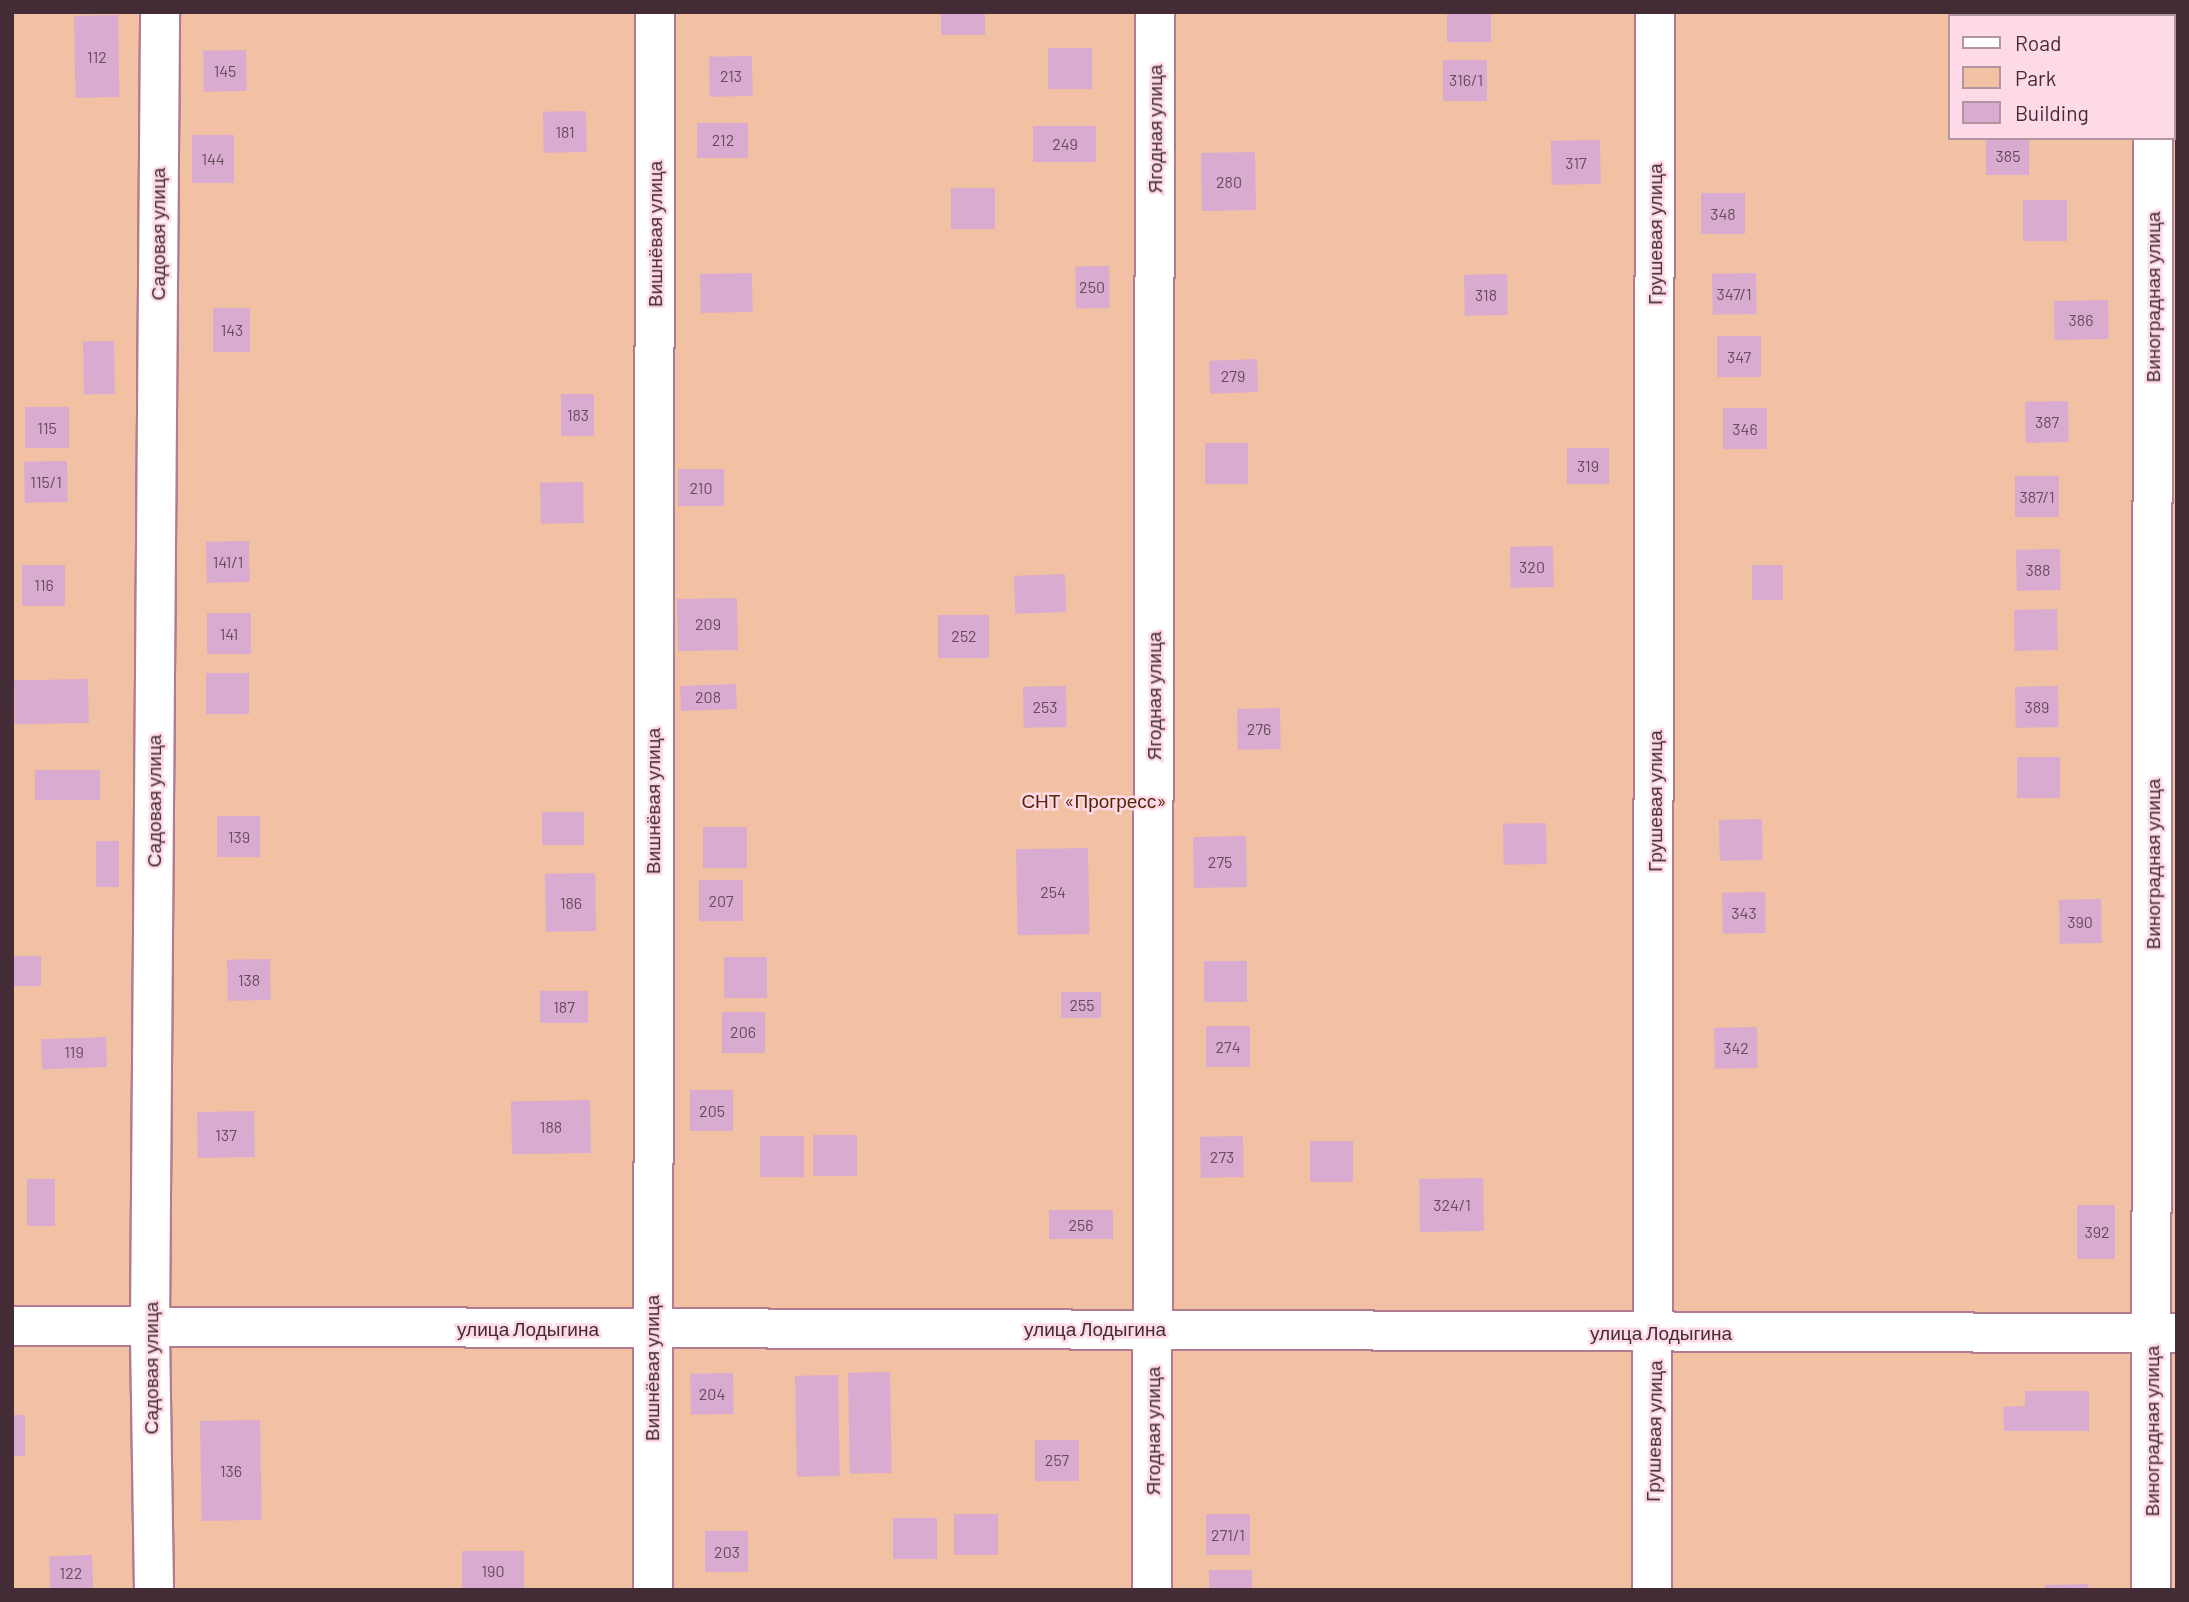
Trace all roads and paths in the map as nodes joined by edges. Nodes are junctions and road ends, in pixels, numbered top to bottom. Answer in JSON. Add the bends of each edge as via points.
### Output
{"nodes":[{"id":1,"x":160,"y":12,"type":"edge"},
{"id":2,"x":655,"y":12,"type":"edge"},
{"id":3,"x":1155,"y":12,"type":"edge"},
{"id":4,"x":1655,"y":12,"type":"edge"},
{"id":5,"x":2153,"y":140,"type":"edge"},
{"id":6,"x":12,"y":1326,"type":"edge"},
{"id":7,"x":150,"y":1326,"type":"junction"},
{"id":8,"x":1153,"y":1329,"type":"junction"},
{"id":9,"x":652,"y":1330,"type":"junction"},
{"id":10,"x":1654,"y":1333,"type":"junction"},
{"id":11,"x":2165,"y":1333,"type":"edge"},
{"id":12,"x":154,"y":1590,"type":"edge"},
{"id":13,"x":653,"y":1590,"type":"edge"},
{"id":14,"x":1152,"y":1590,"type":"edge"},
{"id":15,"x":1652,"y":1590,"type":"edge"},
{"id":16,"x":2151,"y":1590,"type":"edge"}],
"edges":[{"from":1,"to":7,"type":"street","name":"Садовая улица"},
{"from":2,"to":9,"type":"street","name":"Вишнёвая улица"},
{"from":3,"to":8,"type":"street","name":"Ягодная улица"},
{"from":4,"to":10,"type":"street","name":"Грушевая улица"},
{"from":5,"to":11,"type":"street","name":"Виноградная улица"},
{"from":6,"to":7,"type":"street","name":"улица Лодыгина"},
{"from":7,"to":9,"type":"street","name":"улица Лодыгина"},
{"from":7,"to":12,"type":"street","name":"Садовая улица"},
{"from":8,"to":9,"type":"street","name":"улица Лодыгина"},
{"from":8,"to":10,"type":"street","name":"улица Лодыгина"},
{"from":8,"to":14,"type":"street","name":"Ягодная улица"},
{"from":9,"to":13,"type":"street","name":"Вишнёвая улица"},
{"from":10,"to":11,"type":"street","name":"улица Лодыгина"},
{"from":10,"to":15,"type":"street","name":"Грушевая улица"},
{"from":11,"to":16,"type":"street","name":"Виноградная улица"}]}
